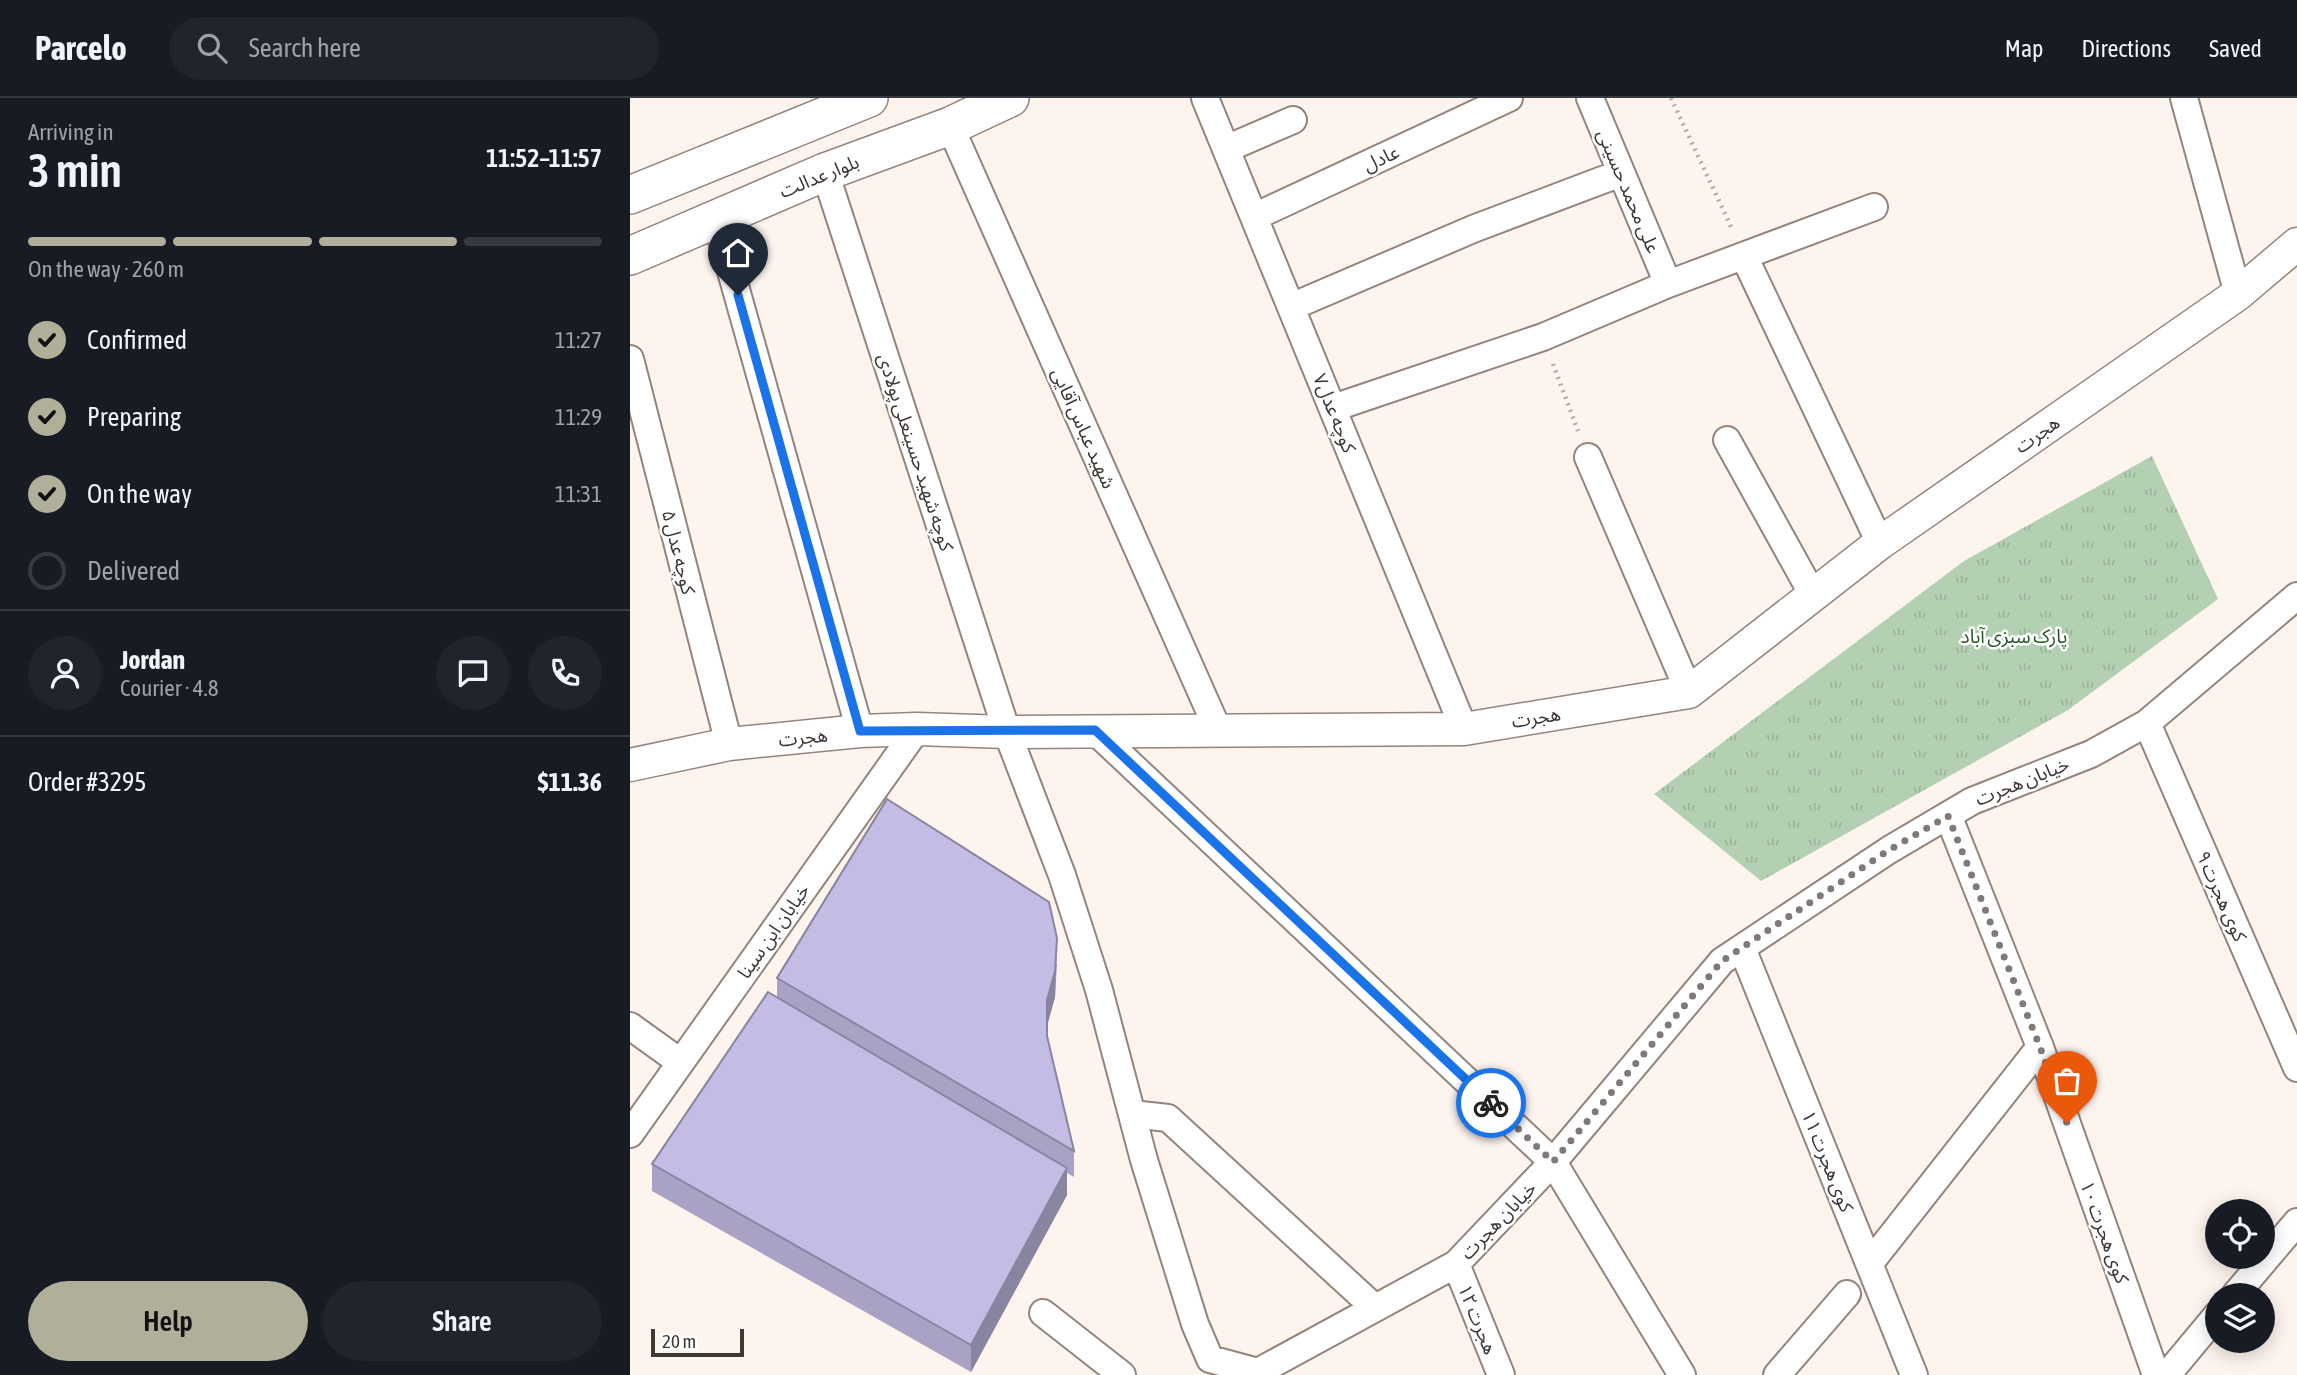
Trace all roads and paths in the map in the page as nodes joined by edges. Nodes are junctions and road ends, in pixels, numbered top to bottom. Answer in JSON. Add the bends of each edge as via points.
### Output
{"nodes":[{"id":1,"x":869,"y":98,"type":"edge"},
{"id":2,"x":1010,"y":98,"type":"edge"},
{"id":3,"x":1205,"y":98,"type":"edge"},
{"id":4,"x":1508,"y":98,"type":"edge"},
{"id":5,"x":1590,"y":98,"type":"edge"},
{"id":6,"x":1671,"y":98,"type":"edge"},
{"id":7,"x":2184,"y":98,"type":"edge"},
{"id":8,"x":1293,"y":120,"type":"dead end"},
{"id":9,"x":950,"y":125,"type":"junction"},
{"id":10,"x":1226,"y":149,"type":"junction"},
{"id":11,"x":825,"y":172,"type":"junction"},
{"id":12,"x":1621,"y":173,"type":"junction"},
{"id":13,"x":630,"y":195,"type":"edge"},
{"id":14,"x":1874,"y":207,"type":"dead end"},
{"id":15,"x":1254,"y":217,"type":"junction"},
{"id":16,"x":716,"y":218,"type":"junction"},
{"id":17,"x":2297,"y":244,"type":"edge"},
{"id":18,"x":630,"y":256,"type":"edge"},
{"id":19,"x":1744,"y":256,"type":"junction"},
{"id":20,"x":1668,"y":284,"type":"junction"},
{"id":21,"x":2238,"y":294,"type":"junction"},
{"id":22,"x":1292,"y":307,"type":"junction"},
{"id":23,"x":1542,"y":337,"type":"junction"},
{"id":24,"x":630,"y":359,"type":"edge"},
{"id":25,"x":1332,"y":408,"type":"junction"},
{"id":26,"x":1727,"y":440,"type":"dead end"},
{"id":27,"x":1588,"y":457,"type":"joint"},
{"id":28,"x":1880,"y":543,"type":"junction"},
{"id":29,"x":1813,"y":595,"type":"junction"},
{"id":30,"x":2297,"y":596,"type":"edge"},
{"id":31,"x":1689,"y":692,"type":"junction"},
{"id":32,"x":2147,"y":723,"type":"junction"},
{"id":33,"x":917,"y":729,"type":"junction"},
{"id":34,"x":1464,"y":729,"type":"junction"},
{"id":35,"x":1095,"y":730,"type":"junction"},
{"id":36,"x":1218,"y":730,"type":"junction"},
{"id":37,"x":860,"y":731,"type":"junction"},
{"id":38,"x":1007,"y":732,"type":"junction"},
{"id":39,"x":729,"y":744,"type":"junction"},
{"id":40,"x":630,"y":765,"type":"edge"},
{"id":41,"x":1948,"y":816,"type":"junction"},
{"id":42,"x":1742,"y":948,"type":"junction"},
{"id":43,"x":630,"y":1026,"type":"edge"},
{"id":44,"x":2040,"y":1047,"type":"junction"},
{"id":45,"x":680,"y":1062,"type":"junction"},
{"id":46,"x":2297,"y":1068,"type":"edge"},
{"id":47,"x":1132,"y":1114,"type":"junction"},
{"id":48,"x":630,"y":1134,"type":"edge"},
{"id":49,"x":1553,"y":1162,"type":"junction"},
{"id":50,"x":2297,"y":1222,"type":"edge"},
{"id":51,"x":1870,"y":1263,"type":"junction"},
{"id":52,"x":1456,"y":1264,"type":"junction"},
{"id":53,"x":2245,"y":1283,"type":"edge"},
{"id":54,"x":1847,"y":1294,"type":"dead end"},
{"id":55,"x":1375,"y":1308,"type":"junction"},
{"id":56,"x":1042,"y":1313,"type":"dead end"},
{"id":57,"x":2205,"y":1329,"type":"edge"},
{"id":58,"x":1204,"y":1367,"type":"edge"},
{"id":59,"x":1259,"y":1374,"type":"edge"},
{"id":60,"x":1122,"y":1375,"type":"edge"},
{"id":61,"x":1501,"y":1375,"type":"edge"},
{"id":62,"x":1682,"y":1375,"type":"edge"},
{"id":63,"x":1777,"y":1375,"type":"edge"},
{"id":64,"x":1914,"y":1375,"type":"edge"},
{"id":65,"x":2156,"y":1375,"type":"edge"},
{"id":66,"x":2167,"y":1375,"type":"edge"}],
"edges":[{"from":1,"to":13,"type":"main road"},
{"from":2,"to":9,"type":"main road","name":"بلوار عدالت"},
{"from":3,"to":10,"type":"street","name":"کوچه عدل۷"},
{"from":4,"to":15,"type":"street","name":"عادل"},
{"from":5,"to":12,"type":"street","name":"علی محمد حسینی"},
{"from":6,"to":19,"type":"path"},
{"from":7,"to":21,"type":"street"},
{"from":8,"to":10,"type":"street"},
{"from":9,"to":11,"type":"main road","name":"بلوار عدالت"},
{"from":9,"to":36,"type":"street","name":"شهید عباس آقایی"},
{"from":10,"to":15,"type":"street","name":"کوچه عدل۷"},
{"from":11,"to":16,"type":"main road","name":"بلوار عدالت"},
{"from":11,"to":38,"type":"street","name":"کوچه شهید حسینعلی پولادی"},
{"from":12,"to":20,"type":"street","name":"علی محمد حسینی"},
{"from":12,"to":22,"type":"street","via":[[1473,229]]},
{"from":14,"to":19,"type":"street"},
{"from":15,"to":22,"type":"street","name":"کوچه عدل۷"},
{"from":16,"to":18,"type":"main road","name":"بلوار عدالت"},
{"from":16,"to":37,"type":"street"},
{"from":17,"to":21,"type":"street","name":"هجرت"},
{"from":19,"to":20,"type":"street"},
{"from":19,"to":28,"type":"street"},
{"from":20,"to":23,"type":"street"},
{"from":21,"to":28,"type":"street","name":"هجرت"},
{"from":22,"to":25,"type":"street","name":"کوچه عدل۷"},
{"from":23,"to":25,"type":"street"},
{"from":23,"to":27,"type":"path"},
{"from":24,"to":39,"type":"street","name":"کوچه عدل ۵"},
{"from":25,"to":34,"type":"street","name":"کوچه عدل۷"},
{"from":26,"to":29,"type":"street"},
{"from":27,"to":31,"type":"street"},
{"from":28,"to":29,"type":"street","name":"هجرت"},
{"from":29,"to":31,"type":"street","name":"هجرت"},
{"from":30,"to":32,"type":"street","name":"خیابان هجرت"},
{"from":31,"to":34,"type":"street","name":"هجرت"},
{"from":32,"to":41,"type":"street","name":"خیابان هجرت","via":[[2091,754],[1972,801]]},
{"from":32,"to":46,"type":"street","name":"کوی هجرت ۹"},
{"from":33,"to":37,"type":"street","name":"هجرت"},
{"from":33,"to":38,"type":"street","name":"هجرت"},
{"from":33,"to":45,"type":"street","name":"خیابان ابن سینا"},
{"from":34,"to":36,"type":"street","name":"هجرت"},
{"from":35,"to":36,"type":"street","name":"هجرت"},
{"from":35,"to":38,"type":"street","name":"هجرت"},
{"from":35,"to":49,"type":"street"},
{"from":37,"to":39,"type":"street","name":"هجرت"},
{"from":38,"to":47,"type":"street","name":"کوچه شهید حسینعلی پولادی","via":[[1062,875]]},
{"from":39,"to":40,"type":"street","name":"هجرت"},
{"from":41,"to":42,"type":"street","name":"خیابان هجرت"},
{"from":41,"to":44,"type":"street","name":"کوی هجرت ۱۰"},
{"from":42,"to":49,"type":"street","name":"خیابان هجرت","via":[[1722,961]]},
{"from":42,"to":51,"type":"street","name":"کوی هجرت ۱۱"},
{"from":43,"to":45,"type":"street"},
{"from":44,"to":51,"type":"street"},
{"from":44,"to":65,"type":"street","name":"کوی هجرت ۱۰"},
{"from":45,"to":48,"type":"street","name":"خیابان ابن سینا"},
{"from":47,"to":55,"type":"street","via":[[1168,1118]]},
{"from":47,"to":58,"type":"street","name":"کوچه شهید حسینعلی پولادی"},
{"from":49,"to":52,"type":"street","name":"خیابان هجرت"},
{"from":49,"to":62,"type":"street"},
{"from":50,"to":53,"type":"street"},
{"from":51,"to":64,"type":"street","name":"کوی هجرت ۱۱"},
{"from":52,"to":55,"type":"street","name":"خیابان هجرت"},
{"from":52,"to":61,"type":"street","name":"هجرت ۱۲"},
{"from":54,"to":63,"type":"street"},
{"from":55,"to":59,"type":"street","name":"خیابان هجرت"},
{"from":56,"to":60,"type":"street"},
{"from":57,"to":66,"type":"street"},
{"from":58,"to":59,"type":"street","name":"خیابان هجرت"}]}
